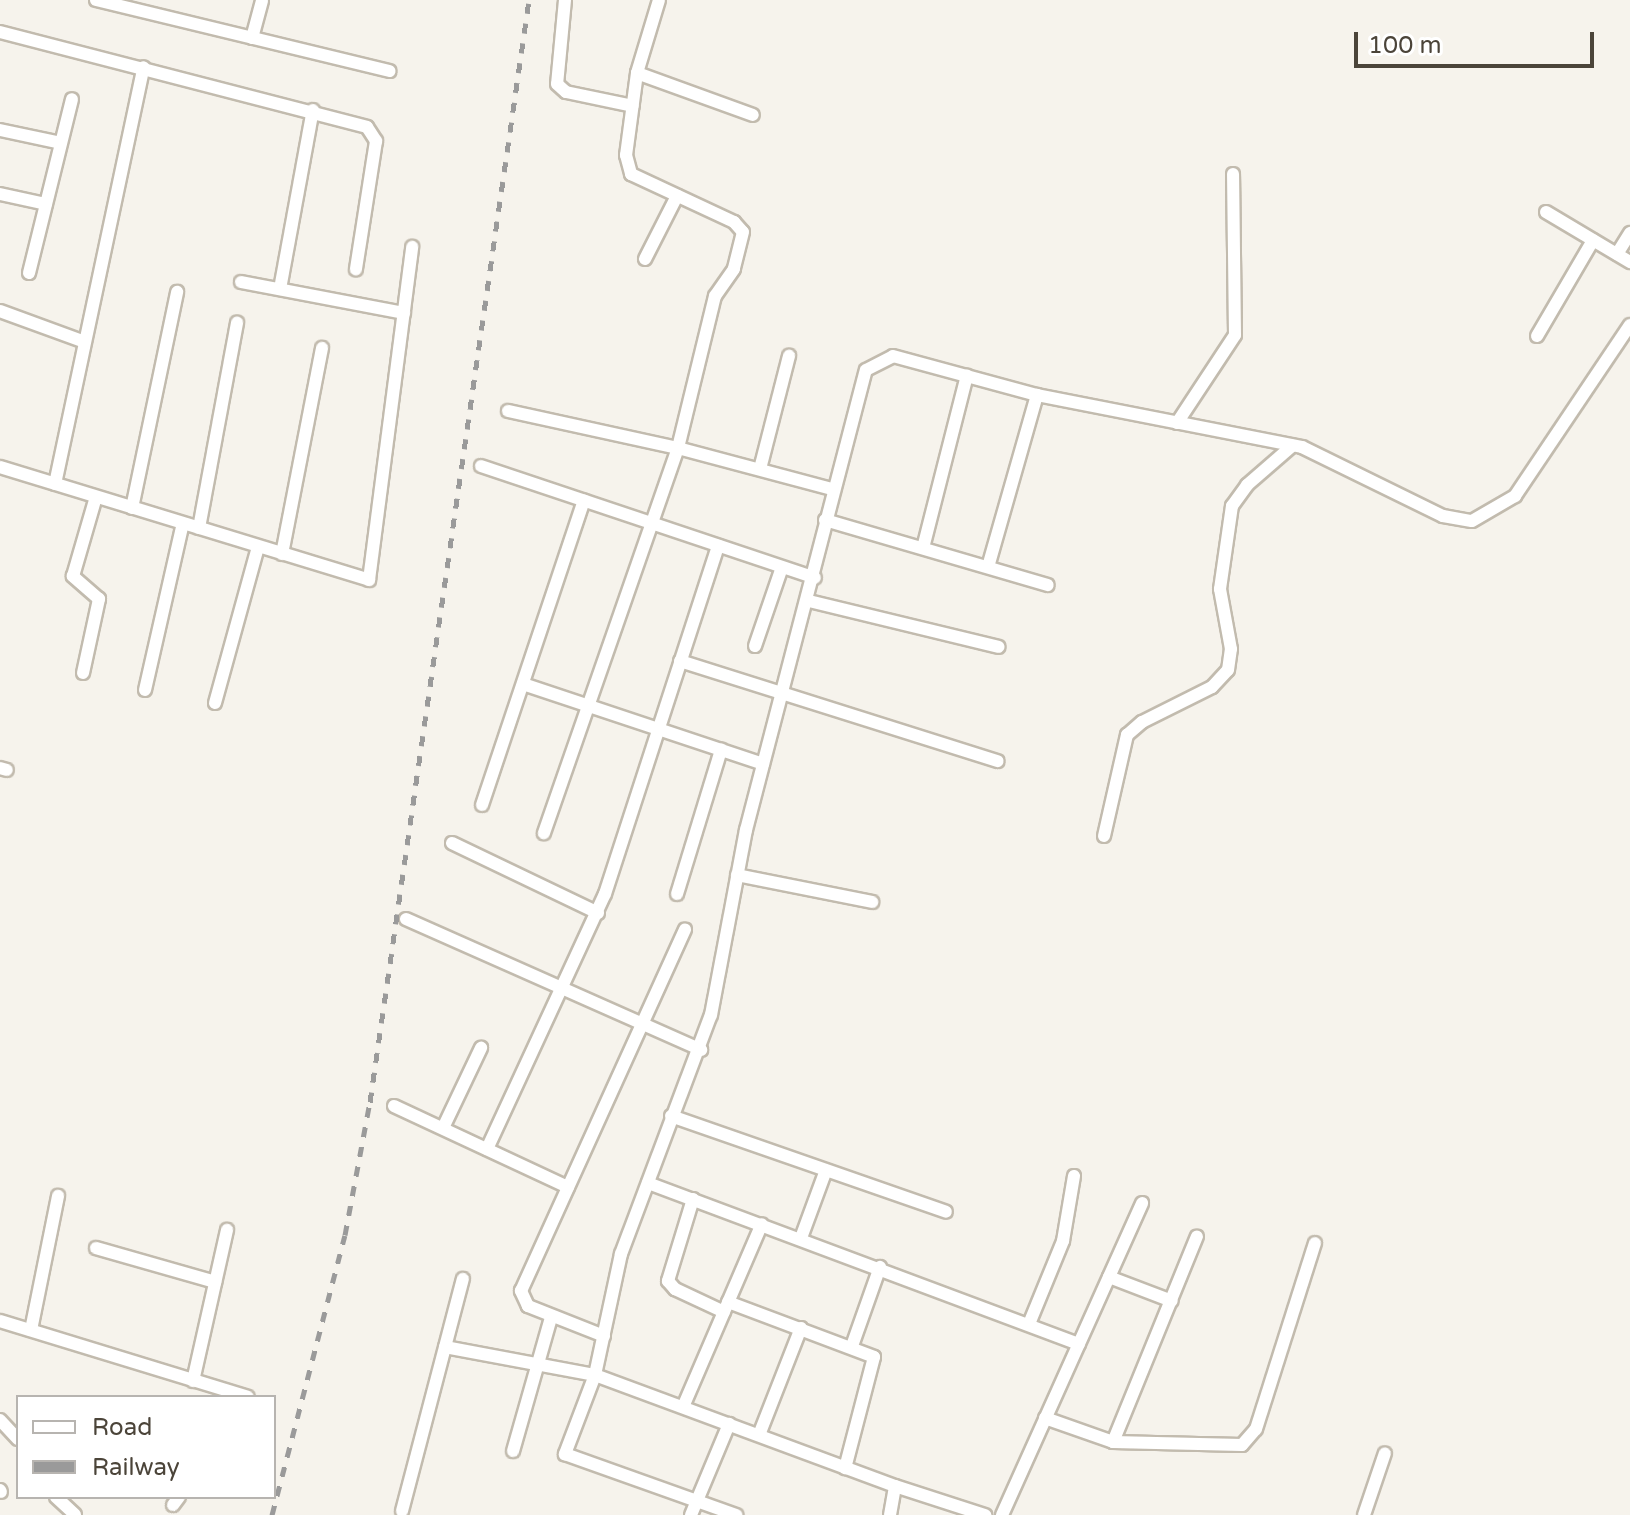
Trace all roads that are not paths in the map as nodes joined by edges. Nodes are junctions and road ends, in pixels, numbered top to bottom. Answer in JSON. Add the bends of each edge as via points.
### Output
{"nodes":[{"id":1,"x":96,"y":0,"type":"edge"},
{"id":2,"x":262,"y":0,"type":"edge"},
{"id":3,"x":565,"y":0,"type":"edge"},
{"id":4,"x":659,"y":0,"type":"edge"},
{"id":5,"x":0,"y":32,"type":"edge"},
{"id":6,"x":252,"y":38,"type":"junction"},
{"id":7,"x":144,"y":67,"type":"junction"},
{"id":8,"x":390,"y":71,"type":"dead end"},
{"id":9,"x":637,"y":73,"type":"junction"},
{"id":10,"x":72,"y":99,"type":"dead end"},
{"id":11,"x":633,"y":106,"type":"junction"},
{"id":12,"x":313,"y":110,"type":"junction"},
{"id":13,"x":753,"y":115,"type":"dead end"},
{"id":14,"x":0,"y":130,"type":"edge"},
{"id":15,"x":61,"y":143,"type":"junction"},
{"id":16,"x":1233,"y":174,"type":"dead end"},
{"id":17,"x":0,"y":194,"type":"edge"},
{"id":18,"x":677,"y":196,"type":"junction"},
{"id":19,"x":46,"y":204,"type":"junction"},
{"id":20,"x":1546,"y":212,"type":"dead end"},
{"id":21,"x":1630,"y":233,"type":"edge"},
{"id":22,"x":1593,"y":240,"type":"junction"},
{"id":23,"x":412,"y":247,"type":"dead end"},
{"id":24,"x":1617,"y":254,"type":"junction"},
{"id":25,"x":645,"y":259,"type":"dead end"},
{"id":26,"x":1630,"y":262,"type":"edge"},
{"id":27,"x":356,"y":269,"type":"dead end"},
{"id":28,"x":29,"y":273,"type":"dead end"},
{"id":29,"x":241,"y":282,"type":"dead end"},
{"id":30,"x":280,"y":289,"type":"junction"},
{"id":31,"x":177,"y":292,"type":"dead end"},
{"id":32,"x":0,"y":311,"type":"edge"},
{"id":33,"x":404,"y":313,"type":"junction"},
{"id":34,"x":237,"y":322,"type":"dead end"},
{"id":35,"x":1630,"y":325,"type":"edge"},
{"id":36,"x":1537,"y":336,"type":"dead end"},
{"id":37,"x":85,"y":342,"type":"junction"},
{"id":38,"x":322,"y":348,"type":"dead end"},
{"id":39,"x":789,"y":356,"type":"dead end"},
{"id":40,"x":967,"y":376,"type":"junction"},
{"id":41,"x":1037,"y":395,"type":"junction"},
{"id":42,"x":508,"y":411,"type":"dead end"},
{"id":43,"x":1177,"y":423,"type":"junction"},
{"id":44,"x":1292,"y":446,"type":"junction"},
{"id":45,"x":678,"y":448,"type":"junction"},
{"id":46,"x":481,"y":466,"type":"dead end"},
{"id":47,"x":0,"y":467,"type":"edge"},
{"id":48,"x":760,"y":469,"type":"junction"},
{"id":49,"x":55,"y":484,"type":"junction"},
{"id":50,"x":832,"y":489,"type":"junction"},
{"id":51,"x":96,"y":497,"type":"junction"},
{"id":52,"x":584,"y":501,"type":"junction"},
{"id":53,"x":132,"y":508,"type":"junction"},
{"id":54,"x":825,"y":520,"type":"junction"},
{"id":55,"x":183,"y":523,"type":"junction"},
{"id":56,"x":651,"y":524,"type":"junction"},
{"id":57,"x":199,"y":528,"type":"junction"},
{"id":58,"x":718,"y":546,"type":"junction"},
{"id":59,"x":258,"y":547,"type":"junction"},
{"id":60,"x":923,"y":548,"type":"junction"},
{"id":61,"x":282,"y":554,"type":"junction"},
{"id":62,"x":782,"y":567,"type":"junction"},
{"id":63,"x":988,"y":567,"type":"junction"},
{"id":64,"x":815,"y":578,"type":"junction"},
{"id":65,"x":1048,"y":585,"type":"dead end"},
{"id":66,"x":809,"y":601,"type":"junction"},
{"id":67,"x":755,"y":646,"type":"dead end"},
{"id":68,"x":999,"y":647,"type":"dead end"},
{"id":69,"x":680,"y":661,"type":"junction"},
{"id":70,"x":83,"y":673,"type":"dead end"},
{"id":71,"x":523,"y":684,"type":"junction"},
{"id":72,"x":145,"y":690,"type":"dead end"},
{"id":73,"x":780,"y":695,"type":"junction"},
{"id":74,"x":215,"y":703,"type":"dead end"},
{"id":75,"x":589,"y":706,"type":"junction"},
{"id":76,"x":656,"y":728,"type":"junction"},
{"id":77,"x":721,"y":750,"type":"junction"},
{"id":78,"x":998,"y":761,"type":"dead end"},
{"id":79,"x":763,"y":764,"type":"junction"},
{"id":80,"x":482,"y":805,"type":"dead end"},
{"id":81,"x":544,"y":833,"type":"dead end"},
{"id":82,"x":1104,"y":836,"type":"dead end"},
{"id":83,"x":452,"y":843,"type":"dead end"},
{"id":84,"x":737,"y":875,"type":"junction"},
{"id":85,"x":677,"y":894,"type":"dead end"},
{"id":86,"x":872,"y":902,"type":"dead end"},
{"id":87,"x":598,"y":913,"type":"junction"},
{"id":88,"x":406,"y":919,"type":"dead end"},
{"id":89,"x":685,"y":929,"type":"dead end"},
{"id":90,"x":561,"y":988,"type":"junction"},
{"id":91,"x":642,"y":1024,"type":"junction"},
{"id":92,"x":481,"y":1048,"type":"dead end"},
{"id":93,"x":701,"y":1050,"type":"junction"},
{"id":94,"x":394,"y":1106,"type":"dead end"},
{"id":95,"x":671,"y":1116,"type":"junction"},
{"id":96,"x":443,"y":1128,"type":"junction"},
{"id":97,"x":487,"y":1149,"type":"junction"},
{"id":98,"x":826,"y":1170,"type":"junction"},
{"id":99,"x":1074,"y":1176,"type":"dead end"},
{"id":100,"x":648,"y":1183,"type":"junction"},
{"id":101,"x":568,"y":1187,"type":"junction"},
{"id":102,"x":58,"y":1196,"type":"dead end"},
{"id":103,"x":693,"y":1199,"type":"junction"},
{"id":104,"x":1142,"y":1203,"type":"dead end"},
{"id":105,"x":946,"y":1212,"type":"dead end"},
{"id":106,"x":762,"y":1224,"type":"junction"},
{"id":107,"x":227,"y":1230,"type":"dead end"},
{"id":108,"x":1197,"y":1236,"type":"dead end"},
{"id":109,"x":801,"y":1238,"type":"junction"},
{"id":110,"x":1315,"y":1243,"type":"dead end"},
{"id":111,"x":96,"y":1248,"type":"dead end"},
{"id":112,"x":880,"y":1267,"type":"junction"},
{"id":113,"x":1109,"y":1277,"type":"junction"},
{"id":114,"x":463,"y":1279,"type":"dead end"},
{"id":115,"x":215,"y":1282,"type":"junction"},
{"id":116,"x":1172,"y":1301,"type":"junction"},
{"id":117,"x":726,"y":1307,"type":"junction"},
{"id":118,"x":551,"y":1318,"type":"junction"},
{"id":119,"x":0,"y":1321,"type":"edge"},
{"id":120,"x":1029,"y":1324,"type":"junction"},
{"id":121,"x":801,"y":1328,"type":"junction"},
{"id":122,"x":31,"y":1330,"type":"junction"},
{"id":123,"x":604,"y":1336,"type":"junction"},
{"id":124,"x":1079,"y":1344,"type":"junction"},
{"id":125,"x":852,"y":1346,"type":"junction"},
{"id":126,"x":445,"y":1347,"type":"junction"},
{"id":127,"x":536,"y":1365,"type":"junction"},
{"id":128,"x":595,"y":1375,"type":"junction"},
{"id":129,"x":196,"y":1382,"type":"junction"},
{"id":130,"x":201,"y":1395,"type":"edge"},
{"id":131,"x":241,"y":1395,"type":"edge"},
{"id":132,"x":683,"y":1407,"type":"junction"},
{"id":133,"x":1045,"y":1418,"type":"junction"},
{"id":134,"x":0,"y":1420,"type":"edge"},
{"id":135,"x":729,"y":1424,"type":"junction"},
{"id":136,"x":759,"y":1435,"type":"junction"},
{"id":137,"x":16,"y":1437,"type":"edge"},
{"id":138,"x":1113,"y":1442,"type":"junction"},
{"id":139,"x":513,"y":1451,"type":"dead end"},
{"id":140,"x":1385,"y":1453,"type":"dead end"},
{"id":141,"x":845,"y":1468,"type":"junction"},
{"id":142,"x":895,"y":1486,"type":"junction"},
{"id":143,"x":58,"y":1499,"type":"edge"},
{"id":144,"x":697,"y":1501,"type":"junction"},
{"id":145,"x":402,"y":1511,"type":"dead end"},
{"id":146,"x":75,"y":1515,"type":"edge"},
{"id":147,"x":691,"y":1515,"type":"edge"},
{"id":148,"x":736,"y":1515,"type":"edge"},
{"id":149,"x":890,"y":1515,"type":"edge"},
{"id":150,"x":985,"y":1515,"type":"edge"},
{"id":151,"x":1002,"y":1515,"type":"edge"},
{"id":152,"x":1364,"y":1515,"type":"edge"}],
"edges":[{"from":1,"to":6,"type":"street"},
{"from":2,"to":6,"type":"street"},
{"from":3,"to":11,"type":"street","via":[[557,84],[566,92]]},
{"from":4,"to":9,"type":"street"},
{"from":5,"to":7,"type":"street"},
{"from":6,"to":8,"type":"street"},
{"from":7,"to":12,"type":"street"},
{"from":7,"to":37,"type":"street"},
{"from":9,"to":11,"type":"street"},
{"from":9,"to":13,"type":"street"},
{"from":10,"to":15,"type":"street"},
{"from":11,"to":18,"type":"street","via":[[626,155],[631,174]]},
{"from":12,"to":27,"type":"street","via":[[367,127],[376,136]]},
{"from":12,"to":30,"type":"street"},
{"from":14,"to":15,"type":"street"},
{"from":15,"to":19,"type":"street"},
{"from":16,"to":43,"type":"street","via":[[1235,335]]},
{"from":17,"to":19,"type":"street"},
{"from":18,"to":25,"type":"street"},
{"from":18,"to":45,"type":"street","via":[[734,222],[743,232],[734,269],[715,296]]},
{"from":19,"to":28,"type":"street"},
{"from":20,"to":22,"type":"street"},
{"from":21,"to":24,"type":"street"},
{"from":22,"to":24,"type":"street"},
{"from":22,"to":36,"type":"street"},
{"from":23,"to":33,"type":"street"},
{"from":24,"to":26,"type":"street"},
{"from":29,"to":30,"type":"street"},
{"from":30,"to":33,"type":"street"},
{"from":31,"to":53,"type":"street"},
{"from":32,"to":37,"type":"street"},
{"from":33,"to":61,"type":"street","via":[[369,580]]},
{"from":34,"to":57,"type":"street"},
{"from":35,"to":44,"type":"street","via":[[1515,496],[1472,521],[1443,516],[1374,478]]},
{"from":37,"to":49,"type":"street"},
{"from":38,"to":61,"type":"street"},
{"from":39,"to":48,"type":"street"},
{"from":40,"to":41,"type":"street"},
{"from":40,"to":50,"type":"street","via":[[893,356],[866,370]]},
{"from":40,"to":60,"type":"street"},
{"from":41,"to":43,"type":"street"},
{"from":41,"to":63,"type":"street"},
{"from":42,"to":45,"type":"street"},
{"from":43,"to":44,"type":"street"},
{"from":44,"to":82,"type":"street","via":[[1247,485],[1232,506],[1220,589],[1231,649],[1228,670],[1212,687],[1127,735]]},
{"from":45,"to":48,"type":"street"},
{"from":45,"to":56,"type":"street"},
{"from":46,"to":52,"type":"street"},
{"from":47,"to":49,"type":"street"},
{"from":48,"to":50,"type":"street"},
{"from":49,"to":51,"type":"street"},
{"from":50,"to":54,"type":"street"},
{"from":51,"to":53,"type":"street"},
{"from":51,"to":70,"type":"street","via":[[73,576],[99,599]]},
{"from":52,"to":56,"type":"street"},
{"from":52,"to":71,"type":"street"},
{"from":53,"to":55,"type":"street"},
{"from":54,"to":60,"type":"street"},
{"from":54,"to":64,"type":"street"},
{"from":55,"to":57,"type":"street"},
{"from":55,"to":72,"type":"street"},
{"from":56,"to":58,"type":"street"},
{"from":56,"to":75,"type":"street"},
{"from":57,"to":59,"type":"street"},
{"from":58,"to":62,"type":"street"},
{"from":58,"to":69,"type":"street"},
{"from":59,"to":61,"type":"street"},
{"from":59,"to":74,"type":"street"},
{"from":60,"to":63,"type":"street"},
{"from":62,"to":64,"type":"street"},
{"from":62,"to":67,"type":"street"},
{"from":63,"to":65,"type":"street"},
{"from":64,"to":66,"type":"street"},
{"from":66,"to":68,"type":"street"},
{"from":66,"to":73,"type":"street"},
{"from":69,"to":73,"type":"street"},
{"from":69,"to":76,"type":"street"},
{"from":71,"to":75,"type":"street"},
{"from":71,"to":80,"type":"street"},
{"from":73,"to":78,"type":"street"},
{"from":73,"to":79,"type":"street"},
{"from":75,"to":76,"type":"street"},
{"from":75,"to":81,"type":"street"},
{"from":76,"to":77,"type":"street"},
{"from":76,"to":87,"type":"street"},
{"from":77,"to":79,"type":"street"},
{"from":77,"to":85,"type":"street"},
{"from":79,"to":84,"type":"street"},
{"from":83,"to":87,"type":"street"},
{"from":84,"to":86,"type":"street"},
{"from":84,"to":93,"type":"street"},
{"from":87,"to":90,"type":"street"},
{"from":88,"to":90,"type":"street"},
{"from":89,"to":91,"type":"street"},
{"from":90,"to":91,"type":"street"},
{"from":90,"to":97,"type":"street"},
{"from":91,"to":93,"type":"street"},
{"from":91,"to":101,"type":"street"},
{"from":92,"to":96,"type":"street"},
{"from":93,"to":95,"type":"street"},
{"from":94,"to":96,"type":"street"},
{"from":95,"to":98,"type":"street"},
{"from":95,"to":100,"type":"street"},
{"from":96,"to":97,"type":"street"},
{"from":97,"to":101,"type":"street"},
{"from":98,"to":105,"type":"street"},
{"from":98,"to":109,"type":"street"},
{"from":99,"to":120,"type":"street","via":[[1063,1241]]},
{"from":100,"to":103,"type":"street"},
{"from":100,"to":123,"type":"street","via":[[621,1254]]},
{"from":101,"to":118,"type":"street","via":[[521,1291],[528,1306]]},
{"from":102,"to":122,"type":"street"},
{"from":103,"to":106,"type":"street"},
{"from":103,"to":117,"type":"street","via":[[668,1281],[675,1289]]},
{"from":104,"to":113,"type":"street"},
{"from":106,"to":109,"type":"street"},
{"from":106,"to":117,"type":"street"},
{"from":107,"to":115,"type":"street"},
{"from":108,"to":116,"type":"street"},
{"from":109,"to":112,"type":"street"},
{"from":110,"to":138,"type":"street","via":[[1250,1439],[1231,1447]]},
{"from":111,"to":115,"type":"street"},
{"from":112,"to":120,"type":"street"},
{"from":112,"to":125,"type":"street"},
{"from":113,"to":116,"type":"street"},
{"from":113,"to":124,"type":"street"},
{"from":114,"to":126,"type":"street"},
{"from":115,"to":129,"type":"street"},
{"from":116,"to":138,"type":"street"},
{"from":117,"to":121,"type":"street"},
{"from":117,"to":132,"type":"street"},
{"from":118,"to":123,"type":"street"},
{"from":118,"to":127,"type":"street"},
{"from":119,"to":122,"type":"street"},
{"from":120,"to":124,"type":"street"},
{"from":121,"to":125,"type":"street"},
{"from":121,"to":136,"type":"street"},
{"from":122,"to":129,"type":"street"},
{"from":123,"to":128,"type":"street"},
{"from":124,"to":133,"type":"street"},
{"from":125,"to":141,"type":"street","via":[[869,1352],[875,1362]]},
{"from":126,"to":127,"type":"street"},
{"from":126,"to":145,"type":"street"},
{"from":127,"to":128,"type":"street"},
{"from":127,"to":139,"type":"street"},
{"from":128,"to":132,"type":"street"},
{"from":128,"to":144,"type":"street","via":[[565,1454]]},
{"from":129,"to":130,"type":"street"},
{"from":129,"to":131,"type":"street"},
{"from":132,"to":135,"type":"street"},
{"from":133,"to":138,"type":"street"},
{"from":133,"to":151,"type":"street"},
{"from":134,"to":137,"type":"street"},
{"from":135,"to":136,"type":"street"},
{"from":135,"to":144,"type":"street"},
{"from":136,"to":141,"type":"street"},
{"from":140,"to":152,"type":"street"},
{"from":141,"to":142,"type":"street"},
{"from":142,"to":149,"type":"street"},
{"from":142,"to":150,"type":"street"},
{"from":143,"to":146,"type":"street"},
{"from":144,"to":147,"type":"street"},
{"from":144,"to":148,"type":"street"}]}
